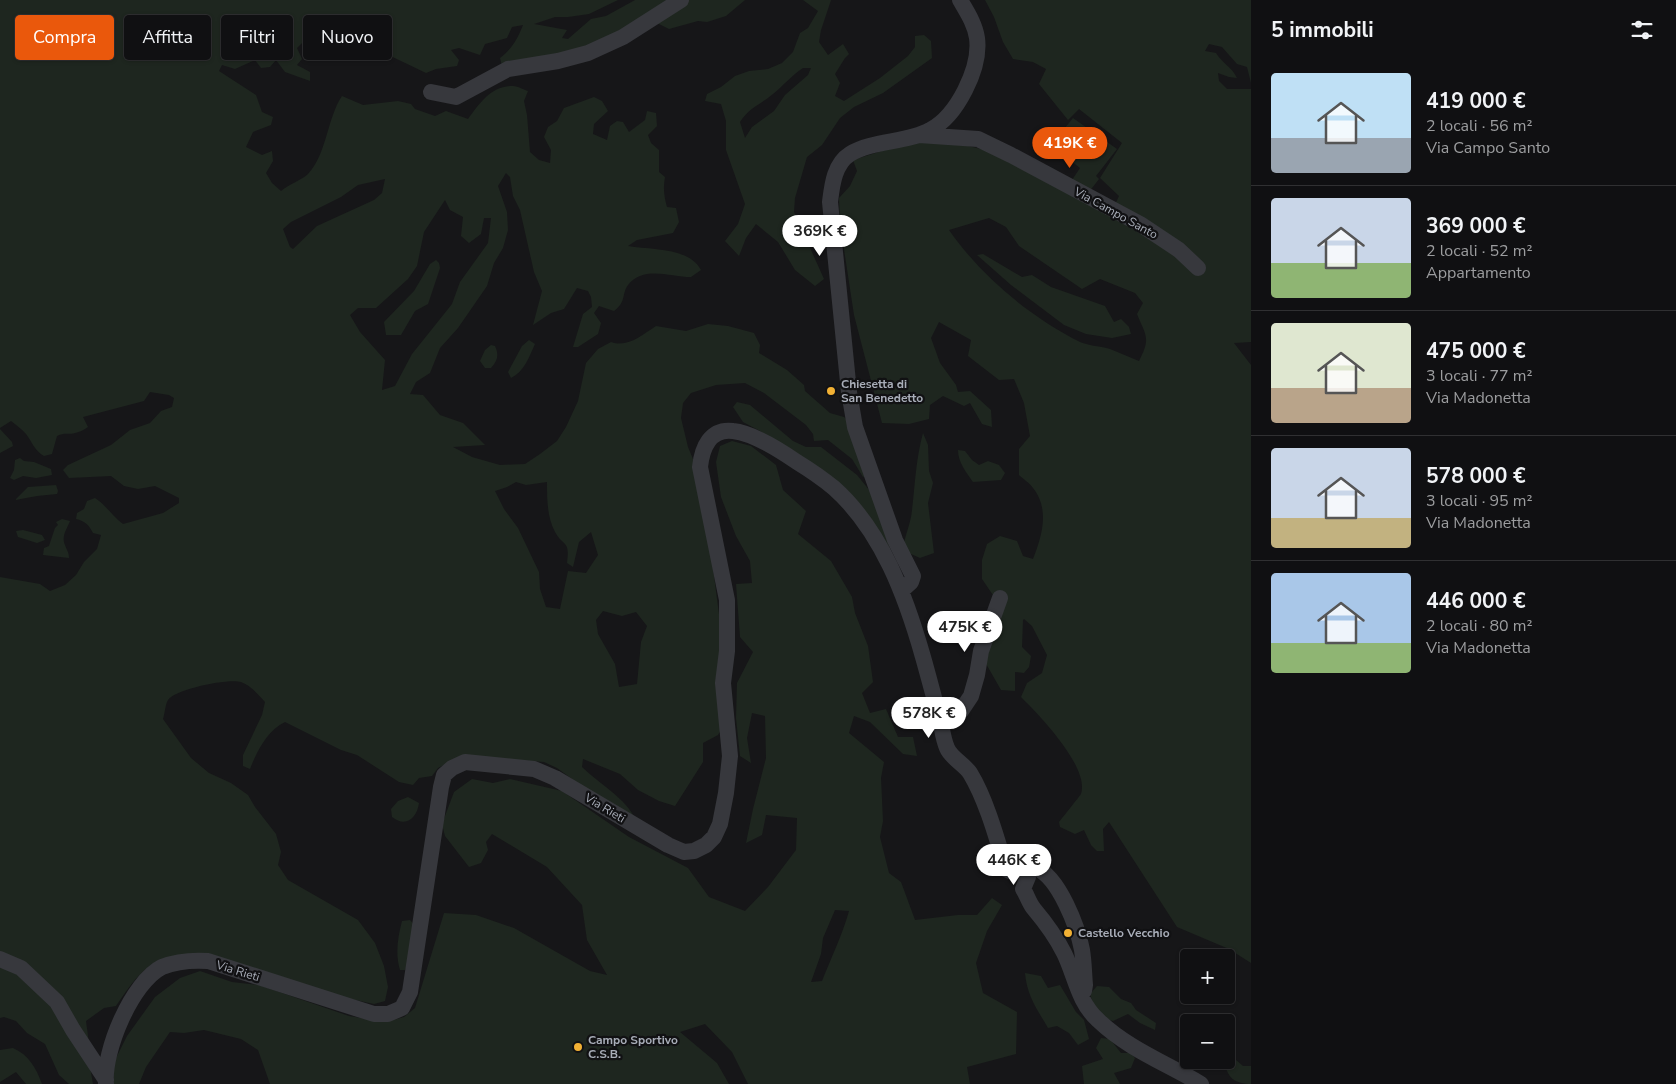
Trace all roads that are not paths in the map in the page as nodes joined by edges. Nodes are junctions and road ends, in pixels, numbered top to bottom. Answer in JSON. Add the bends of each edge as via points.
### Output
{"nodes":[{"id":1,"x":681,"y":0,"type":"edge"},
{"id":2,"x":960,"y":0,"type":"edge"},
{"id":3,"x":431,"y":92,"type":"dead end"},
{"id":4,"x":915,"y":135,"type":"junction"},
{"id":5,"x":1198,"y":268,"type":"dead end"},
{"id":6,"x":901,"y":591,"type":"junction"},
{"id":7,"x":1000,"y":598,"type":"dead end"},
{"id":8,"x":940,"y":718,"type":"junction"},
{"id":9,"x":1026,"y":866,"type":"junction"},
{"id":10,"x":0,"y":959,"type":"edge"},
{"id":11,"x":1080,"y":994,"type":"junction"},
{"id":12,"x":106,"y":1082,"type":"edge"},
{"id":13,"x":1201,"y":1084,"type":"edge"}],
"edges":[{"from":1,"to":3,"type":"street","via":[[623,37],[588,52],[558,61],[508,68],[456,97]]},
{"from":2,"to":4,"type":"street","via":[[972,21],[977,39],[974,72],[958,104],[931,130]]},
{"from":4,"to":5,"type":"street","name":"Via Campo Santo","via":[[978,140],[1003,151],[1140,224],[1179,250]]},
{"from":4,"to":6,"type":"street","via":[[849,154],[837,170],[830,202],[855,426],[895,540],[913,576]]},
{"from":6,"to":8,"type":"street"},
{"from":6,"to":12,"type":"street","name":"Via Rieti","via":[[870,530],[834,488],[762,442],[739,431],[719,432],[705,444],[700,467],[726,600],[724,683],[730,756],[720,824],[714,837],[706,845],[684,852],[534,769],[465,762],[444,775],[410,992],[402,1008],[388,1014],[374,1014],[208,961],[179,962],[162,968],[139,987],[116,1030]]},
{"from":7,"to":8,"type":"street","via":[[981,651],[971,696],[961,711]]},
{"from":8,"to":9,"type":"street","via":[[948,750],[970,773],[984,804],[1006,869],[1010,871]]},
{"from":9,"to":11,"type":"street","via":[[1028,877],[1023,889],[1064,953]]},
{"from":9,"to":11,"type":"street","via":[[1042,872],[1054,883],[1070,912],[1082,949],[1085,985]]},
{"from":10,"to":12,"type":"street","via":[[21,968],[57,1002]]},
{"from":11,"to":13,"type":"street","via":[[1097,1020],[1125,1043]]}]}
